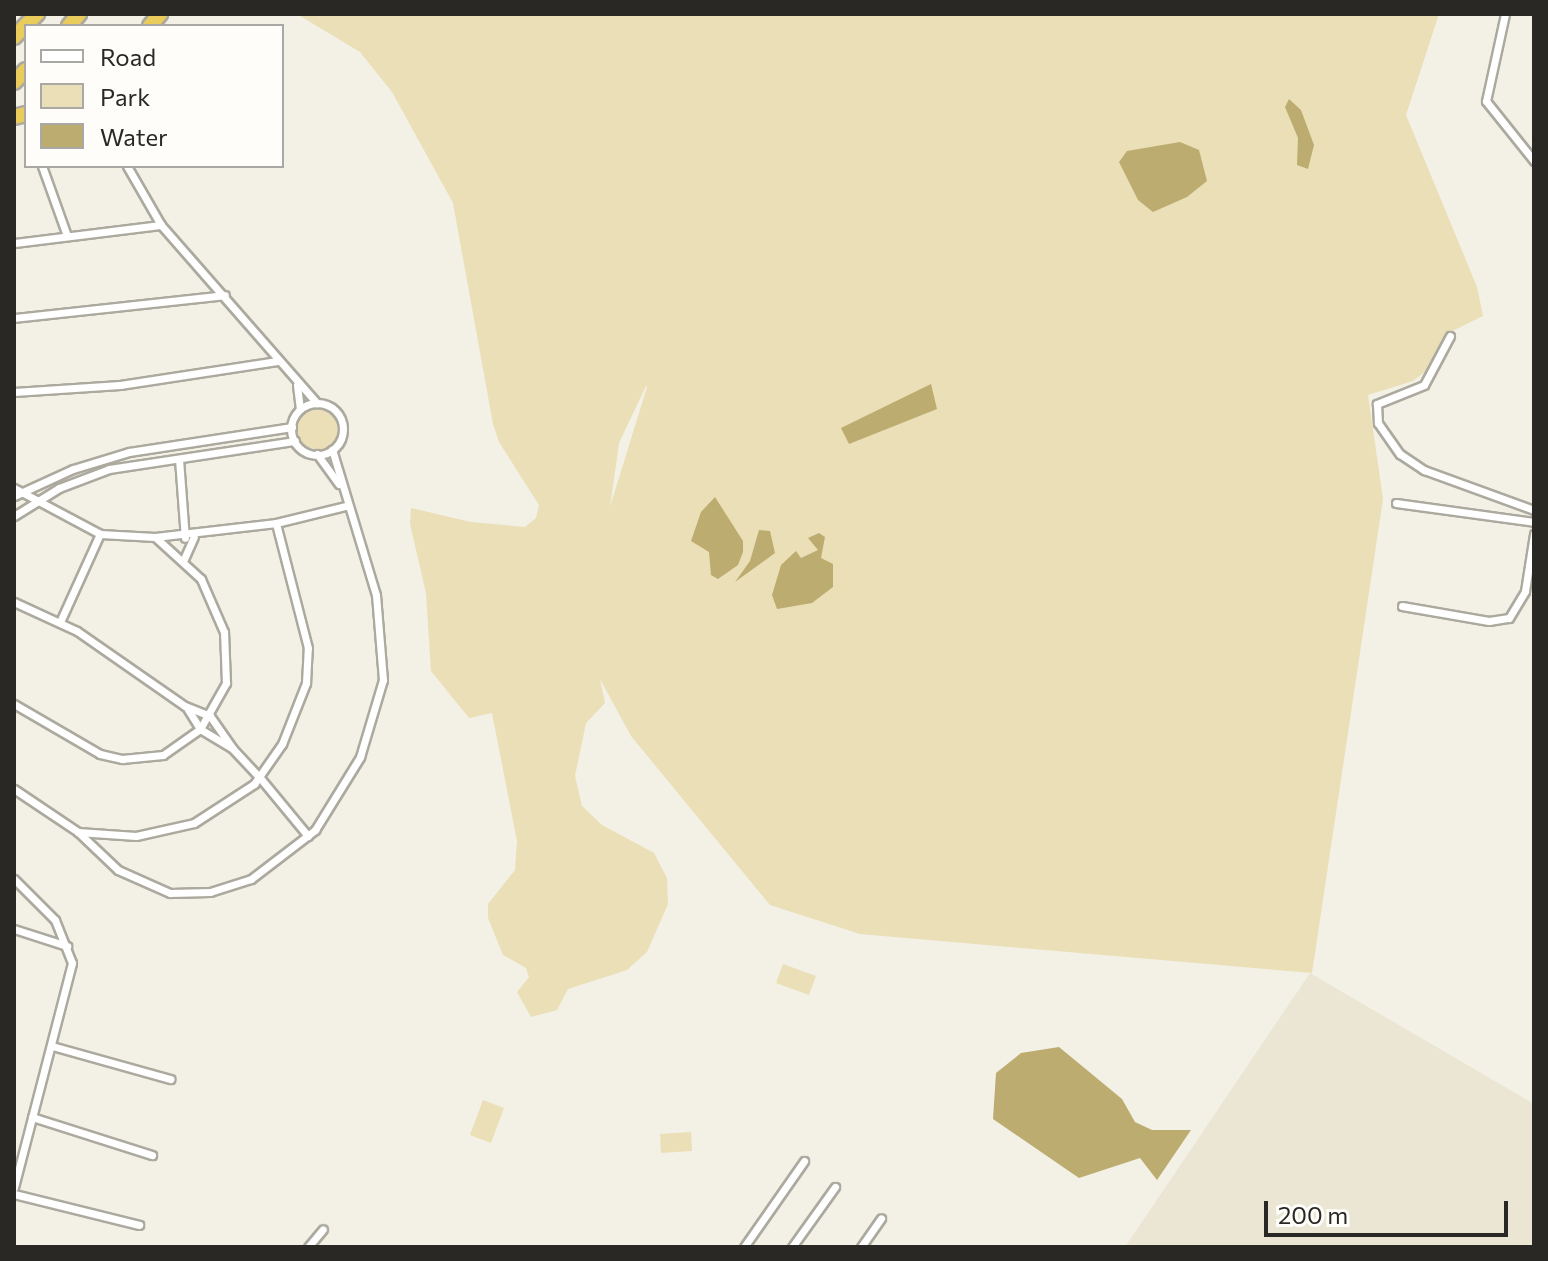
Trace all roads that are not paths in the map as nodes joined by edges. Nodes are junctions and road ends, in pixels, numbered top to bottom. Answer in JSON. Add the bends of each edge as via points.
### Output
{"nodes":[{"id":1,"x":1505,"y":14,"type":"edge"},
{"id":2,"x":1534,"y":161,"type":"edge"},
{"id":3,"x":43,"y":168,"type":"edge"},
{"id":4,"x":128,"y":168,"type":"edge"},
{"id":5,"x":161,"y":225,"type":"junction"},
{"id":6,"x":67,"y":236,"type":"junction"},
{"id":7,"x":14,"y":243,"type":"edge"},
{"id":8,"x":225,"y":295,"type":"junction"},
{"id":9,"x":14,"y":318,"type":"edge"},
{"id":10,"x":1450,"y":336,"type":"dead end"},
{"id":11,"x":277,"y":361,"type":"junction"},
{"id":12,"x":297,"y":385,"type":"junction"},
{"id":13,"x":14,"y":392,"type":"edge"},
{"id":14,"x":317,"y":403,"type":"junction"},
{"id":15,"x":300,"y":409,"type":"junction"},
{"id":16,"x":292,"y":427,"type":"junction"},
{"id":17,"x":295,"y":441,"type":"junction"},
{"id":18,"x":332,"y":449,"type":"junction"},
{"id":19,"x":317,"y":454,"type":"junction"},
{"id":20,"x":179,"y":459,"type":"junction"},
{"id":21,"x":340,"y":486,"type":"junction"},
{"id":22,"x":16,"y":492,"type":"edge"},
{"id":23,"x":35,"y":501,"type":"junction"},
{"id":24,"x":1396,"y":503,"type":"dead end"},
{"id":25,"x":346,"y":506,"type":"junction"},
{"id":26,"x":1534,"y":510,"type":"edge"},
{"id":27,"x":14,"y":516,"type":"edge"},
{"id":28,"x":1534,"y":522,"type":"edge"},
{"id":29,"x":276,"y":523,"type":"junction"},
{"id":30,"x":100,"y":534,"type":"junction"},
{"id":31,"x":1534,"y":534,"type":"edge"},
{"id":32,"x":155,"y":537,"type":"junction"},
{"id":33,"x":189,"y":537,"type":"junction"},
{"id":34,"x":184,"y":559,"type":"junction"},
{"id":35,"x":14,"y":602,"type":"edge"},
{"id":36,"x":1402,"y":606,"type":"dead end"},
{"id":37,"x":60,"y":622,"type":"junction"},
{"id":38,"x":14,"y":704,"type":"edge"},
{"id":39,"x":185,"y":706,"type":"junction"},
{"id":40,"x":210,"y":716,"type":"junction"},
{"id":41,"x":200,"y":729,"type":"junction"},
{"id":42,"x":232,"y":748,"type":"junction"},
{"id":43,"x":259,"y":777,"type":"junction"},
{"id":44,"x":14,"y":789,"type":"edge"},
{"id":45,"x":78,"y":832,"type":"junction"},
{"id":46,"x":308,"y":836,"type":"junction"},
{"id":47,"x":14,"y":879,"type":"edge"},
{"id":48,"x":14,"y":929,"type":"edge"},
{"id":49,"x":67,"y":946,"type":"junction"},
{"id":50,"x":52,"y":1046,"type":"junction"},
{"id":51,"x":170,"y":1079,"type":"dead end"},
{"id":52,"x":32,"y":1117,"type":"junction"},
{"id":53,"x":152,"y":1155,"type":"dead end"},
{"id":54,"x":804,"y":1161,"type":"dead end"},
{"id":55,"x":835,"y":1187,"type":"dead end"},
{"id":56,"x":14,"y":1191,"type":"edge"},
{"id":57,"x":881,"y":1218,"type":"dead end"},
{"id":58,"x":139,"y":1225,"type":"dead end"},
{"id":59,"x":323,"y":1229,"type":"dead end"},
{"id":60,"x":308,"y":1247,"type":"edge"},
{"id":61,"x":744,"y":1247,"type":"edge"},
{"id":62,"x":792,"y":1247,"type":"edge"},
{"id":63,"x":861,"y":1247,"type":"edge"}],
"edges":[{"from":1,"to":2,"type":"street","via":[[1486,101]]},
{"from":3,"to":6,"type":"street"},
{"from":4,"to":5,"type":"street"},
{"from":5,"to":6,"type":"street"},
{"from":5,"to":8,"type":"street"},
{"from":6,"to":7,"type":"street"},
{"from":8,"to":9,"type":"street"},
{"from":8,"to":11,"type":"street"},
{"from":10,"to":26,"type":"street","via":[[1424,385],[1377,404],[1378,423],[1400,454],[1424,470]]},
{"from":11,"to":12,"type":"street"},
{"from":11,"to":13,"type":"street","via":[[120,385]]},
{"from":12,"to":14,"type":"street"},
{"from":12,"to":15,"type":"street"},
{"from":14,"to":15,"type":"street"},
{"from":14,"to":18,"type":"street","via":[[333,408],[342,421],[342,437]]},
{"from":15,"to":16,"type":"street"},
{"from":16,"to":17,"type":"street"},
{"from":16,"to":22,"type":"street","via":[[129,452]]},
{"from":17,"to":19,"type":"street"},
{"from":17,"to":20,"type":"street"},
{"from":18,"to":19,"type":"street"},
{"from":18,"to":21,"type":"street"},
{"from":19,"to":21,"type":"street"},
{"from":20,"to":23,"type":"street","via":[[109,469]]},
{"from":20,"to":33,"type":"street"},
{"from":21,"to":25,"type":"street"},
{"from":22,"to":23,"type":"street"},
{"from":23,"to":27,"type":"street"},
{"from":23,"to":30,"type":"street"},
{"from":24,"to":28,"type":"street"},
{"from":25,"to":29,"type":"street"},
{"from":25,"to":46,"type":"street","via":[[376,595],[383,680],[346,786]]},
{"from":29,"to":33,"type":"street"},
{"from":29,"to":43,"type":"street","via":[[303,615],[308,666],[292,724]]},
{"from":30,"to":32,"type":"street"},
{"from":30,"to":37,"type":"street"},
{"from":31,"to":36,"type":"street","via":[[1525,591],[1509,618],[1489,621]]},
{"from":32,"to":33,"type":"street"},
{"from":32,"to":34,"type":"street"},
{"from":33,"to":34,"type":"street"},
{"from":34,"to":40,"type":"street","via":[[208,591],[228,651],[226,683]]},
{"from":35,"to":37,"type":"street"},
{"from":37,"to":39,"type":"street"},
{"from":38,"to":41,"type":"street","via":[[100,754],[122,759],[163,755]]},
{"from":39,"to":40,"type":"street"},
{"from":39,"to":41,"type":"street"},
{"from":40,"to":41,"type":"street"},
{"from":40,"to":42,"type":"street"},
{"from":41,"to":42,"type":"street"},
{"from":42,"to":43,"type":"street"},
{"from":43,"to":45,"type":"street","via":[[221,808],[181,827],[136,836]]},
{"from":43,"to":46,"type":"street"},
{"from":44,"to":45,"type":"street"},
{"from":45,"to":46,"type":"street","via":[[133,879],[189,894],[251,879]]},
{"from":47,"to":49,"type":"street","via":[[55,920]]},
{"from":48,"to":49,"type":"street"},
{"from":49,"to":50,"type":"street","via":[[72,963]]},
{"from":50,"to":51,"type":"street"},
{"from":50,"to":52,"type":"street"},
{"from":52,"to":53,"type":"street"},
{"from":52,"to":56,"type":"street"},
{"from":54,"to":61,"type":"street"},
{"from":55,"to":62,"type":"street"},
{"from":56,"to":58,"type":"street"},
{"from":57,"to":63,"type":"street"},
{"from":59,"to":60,"type":"street"}]}
